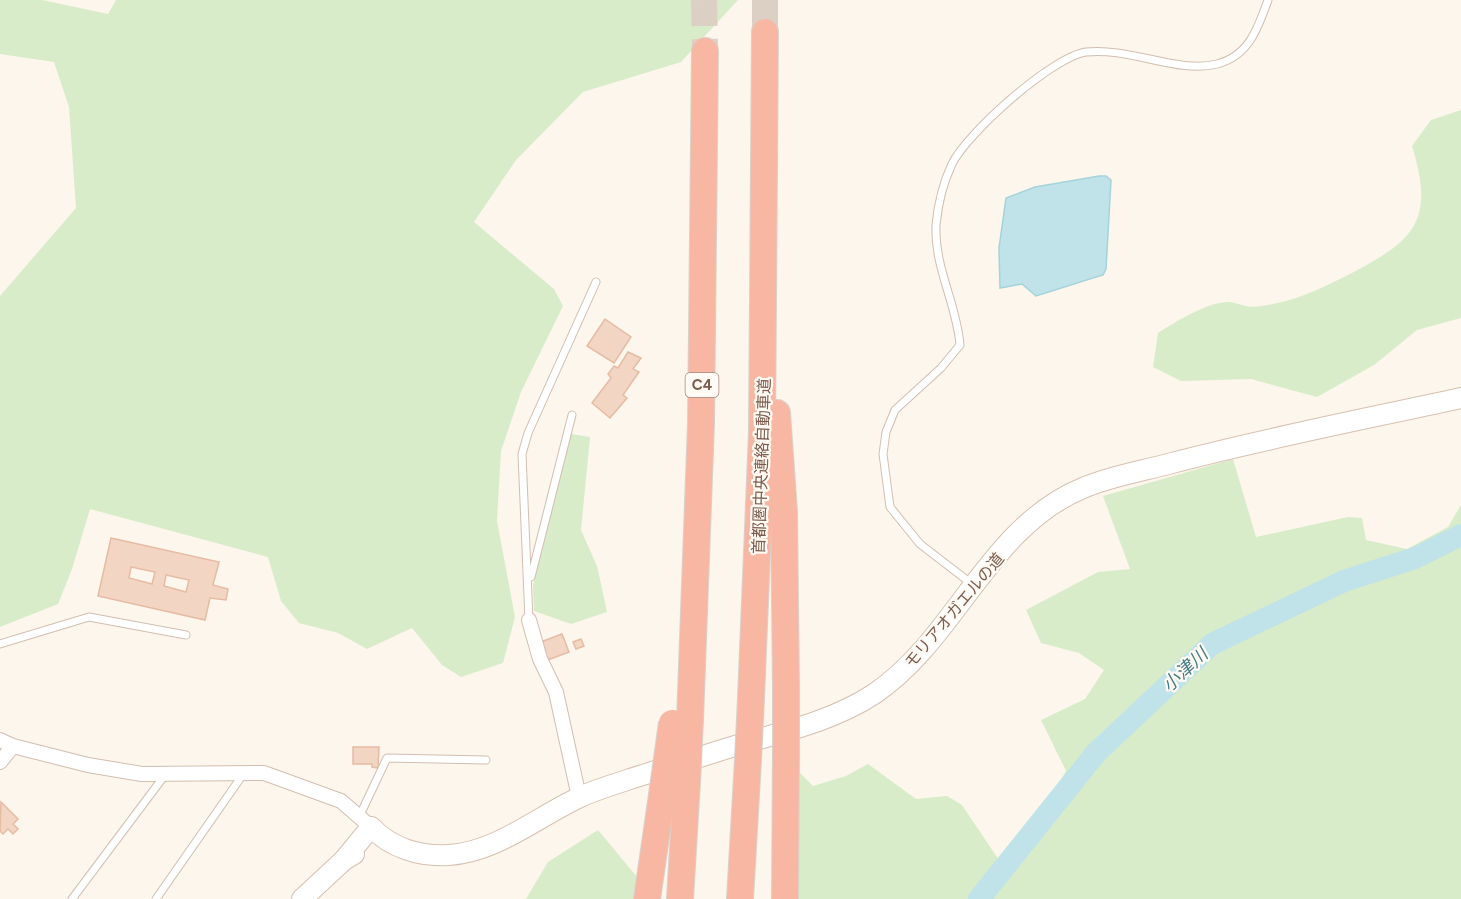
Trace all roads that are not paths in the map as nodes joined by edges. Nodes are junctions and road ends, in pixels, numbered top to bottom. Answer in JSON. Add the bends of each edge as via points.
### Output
{"nodes":[{"id":1,"x":1268,"y":0,"type":"edge"},
{"id":2,"x":765,"y":32,"type":"tunnel mouth"},
{"id":3,"x":705,"y":51,"type":"tunnel mouth"},
{"id":4,"x":766,"y":242,"type":"junction"},
{"id":5,"x":596,"y":282,"type":"dead end"},
{"id":6,"x":1461,"y":398,"type":"edge"},
{"id":7,"x":572,"y":415,"type":"dead end"},
{"id":8,"x":529,"y":585,"type":"junction"},
{"id":9,"x":974,"y":585,"type":"junction"},
{"id":10,"x":529,"y":620,"type":"joint"},
{"id":11,"x":186,"y":635,"type":"dead end"},
{"id":12,"x":0,"y":644,"type":"edge"},
{"id":13,"x":0,"y":740,"type":"edge"},
{"id":14,"x":13,"y":746,"type":"junction"},
{"id":15,"x":486,"y":760,"type":"dead end"},
{"id":16,"x":0,"y":762,"type":"edge"},
{"id":17,"x":244,"y":773,"type":"junction"},
{"id":18,"x":165,"y":775,"type":"junction"},
{"id":19,"x":675,"y":785,"type":"junction"},
{"id":20,"x":579,"y":797,"type":"junction"},
{"id":21,"x":371,"y":827,"type":"junction"},
{"id":22,"x":72,"y":899,"type":"edge"},
{"id":23,"x":156,"y":899,"type":"edge"},
{"id":24,"x":302,"y":899,"type":"edge"},
{"id":25,"x":647,"y":899,"type":"edge"},
{"id":26,"x":680,"y":899,"type":"edge"},
{"id":27,"x":740,"y":899,"type":"edge"},
{"id":28,"x":785,"y":899,"type":"edge"}],
"edges":[{"from":1,"to":9,"type":"lane","via":[[1256,34],[1237,56],[1217,64],[1197,66],[1120,52],[1085,52],[1057,62],[984,124],[953,162],[940,194],[936,228],[940,263],[958,324],[960,345],[941,369],[895,410],[886,432],[884,454],[890,507],[920,544]]},
{"from":2,"to":4,"type":"highway","name":"首都圏中央連絡自動車道"},
{"from":3,"to":19,"type":"highway","number":"C4","bridge":true,"via":[[701,423]]},
{"from":4,"to":27,"type":"highway","name":"首都圏中央連絡自動車道","bridge":true,"via":[[762,432]]},
{"from":4,"to":28,"type":"highway","bridge":true,"via":[[784,512]]},
{"from":5,"to":8,"type":"lane","via":[[522,454]]},
{"from":6,"to":9,"type":"street","name":"モリアオガエルの道","via":[[1198,456],[1084,487],[1030,521]]},
{"from":7,"to":8,"type":"lane"},
{"from":8,"to":10,"type":"lane"},
{"from":9,"to":20,"type":"street","name":"モリアオガエルの道","via":[[901,673],[851,707]]},
{"from":10,"to":20,"type":"street","via":[[540,659],[556,692]]},
{"from":11,"to":12,"type":"lane","via":[[89,617]]},
{"from":13,"to":14,"type":"street"},
{"from":14,"to":16,"type":"street"},
{"from":14,"to":18,"type":"street","via":[[124,772]]},
{"from":15,"to":21,"type":"lane","via":[[387,758]]},
{"from":17,"to":18,"type":"street"},
{"from":17,"to":21,"type":"street","via":[[264,773],[341,801]]},
{"from":17,"to":23,"type":"lane"},
{"from":18,"to":22,"type":"lane"},
{"from":19,"to":25,"type":"highway"},
{"from":19,"to":26,"type":"highway","number":"C4"},
{"from":20,"to":21,"type":"street","name":"モリアオガエルの道","via":[[493,844],[465,853],[424,854]]},
{"from":21,"to":24,"type":"street","via":[[344,860]]}]}
